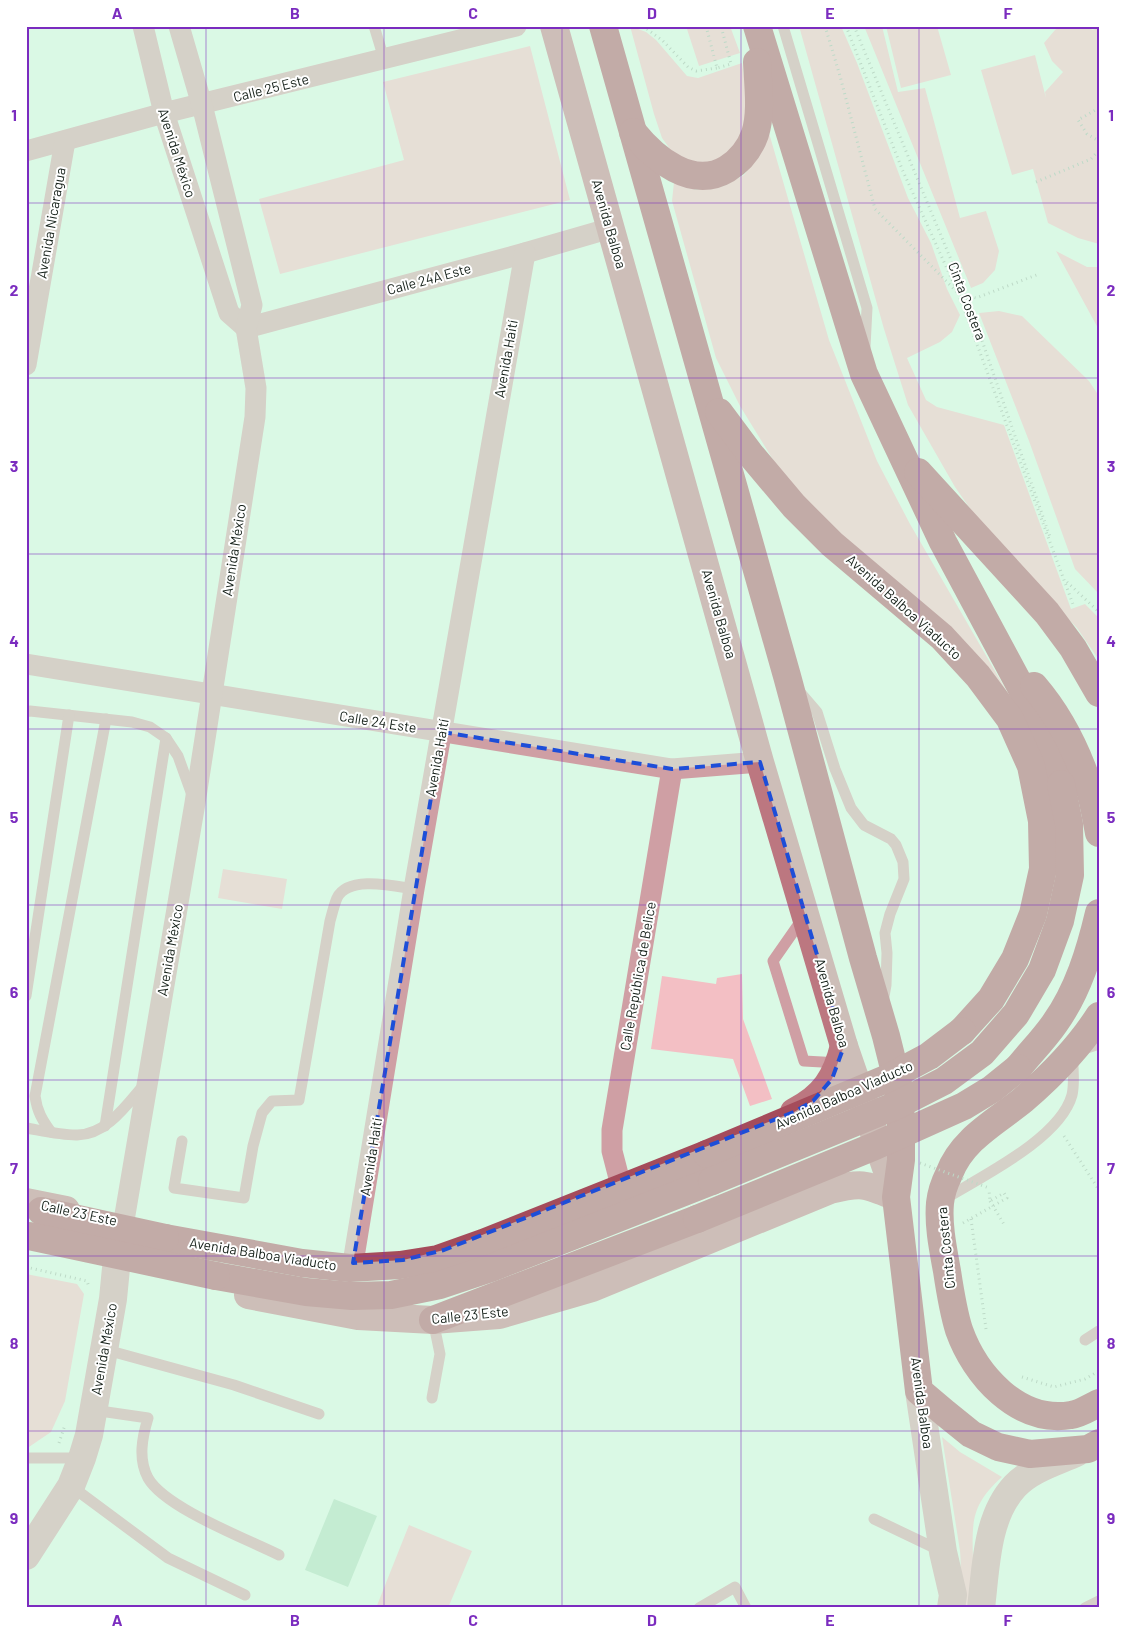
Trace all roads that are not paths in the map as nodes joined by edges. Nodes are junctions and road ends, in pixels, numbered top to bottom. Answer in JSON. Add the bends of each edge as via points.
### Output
{"nodes":[{"id":1,"x":143,"y":26,"type":"edge"},
{"id":2,"x":179,"y":26,"type":"edge"},
{"id":3,"x":374,"y":26,"type":"edge"},
{"id":4,"x":516,"y":26,"type":"edge"},
{"id":5,"x":554,"y":26,"type":"edge"},
{"id":6,"x":603,"y":26,"type":"edge"},
{"id":7,"x":755,"y":26,"type":"edge"},
{"id":8,"x":783,"y":26,"type":"edge"},
{"id":9,"x":384,"y":59,"type":"junction"},
{"id":10,"x":202,"y":105,"type":"junction"},
{"id":11,"x":164,"y":113,"type":"junction"},
{"id":12,"x":632,"y":131,"type":"junction"},
{"id":13,"x":65,"y":141,"type":"junction"},
{"id":14,"x":26,"y":150,"type":"edge"},
{"id":15,"x":611,"y":228,"type":"junction"},
{"id":16,"x":525,"y":253,"type":"junction"},
{"id":17,"x":246,"y":328,"type":"junction"},
{"id":18,"x":26,"y":365,"type":"edge"},
{"id":19,"x":864,"y":374,"type":"junction"},
{"id":20,"x":709,"y":399,"type":"junction"},
{"id":21,"x":900,"y":451,"type":"junction"},
{"id":22,"x":1001,"y":647,"type":"junction"},
{"id":23,"x":26,"y":664,"type":"edge"},
{"id":24,"x":787,"y":676,"type":"junction"},
{"id":25,"x":1099,"y":693,"type":"edge"},
{"id":26,"x":212,"y":695,"type":"junction"},
{"id":27,"x":26,"y":712,"type":"edge"},
{"id":28,"x":69,"y":715,"type":"junction"},
{"id":29,"x":106,"y":719,"type":"junction"},
{"id":30,"x":442,"y":732,"type":"junction"},
{"id":31,"x":166,"y":738,"type":"junction"},
{"id":32,"x":760,"y":762,"type":"junction"},
{"id":33,"x":672,"y":769,"type":"junction"},
{"id":34,"x":195,"y":803,"type":"junction"},
{"id":35,"x":1099,"y":833,"type":"edge"},
{"id":36,"x":414,"y":890,"type":"junction"},
{"id":37,"x":1099,"y":912,"type":"edge"},
{"id":38,"x":806,"y":914,"type":"junction"},
{"id":39,"x":26,"y":996,"type":"edge"},
{"id":40,"x":880,"y":1016,"type":"junction"},
{"id":41,"x":1099,"y":1016,"type":"edge"},
{"id":42,"x":1099,"y":1044,"type":"edge"},
{"id":43,"x":1072,"y":1053,"type":"junction"},
{"id":44,"x":842,"y":1054,"type":"junction"},
{"id":45,"x":148,"y":1079,"type":"junction"},
{"id":46,"x":813,"y":1100,"type":"junction"},
{"id":47,"x":105,"y":1126,"type":"junction"},
{"id":48,"x":26,"y":1128,"type":"edge"},
{"id":49,"x":51,"y":1132,"type":"junction"},
{"id":50,"x":182,"y":1141,"type":"dead end"},
{"id":51,"x":620,"y":1182,"type":"junction"},
{"id":52,"x":830,"y":1190,"type":"junction"},
{"id":53,"x":896,"y":1197,"type":"junction"},
{"id":54,"x":26,"y":1202,"type":"edge"},
{"id":55,"x":940,"y":1202,"type":"junction"},
{"id":56,"x":26,"y":1209,"type":"edge"},
{"id":57,"x":124,"y":1222,"type":"junction"},
{"id":58,"x":26,"y":1235,"type":"edge"},
{"id":59,"x":26,"y":1249,"type":"edge"},
{"id":60,"x":353,"y":1263,"type":"junction"},
{"id":61,"x":116,"y":1268,"type":"junction"},
{"id":62,"x":433,"y":1320,"type":"junction"},
{"id":63,"x":1099,"y":1332,"type":"edge"},
{"id":64,"x":1085,"y":1340,"type":"dead end"},
{"id":65,"x":103,"y":1349,"type":"junction"},
{"id":66,"x":919,"y":1391,"type":"junction"},
{"id":67,"x":432,"y":1398,"type":"dead end"},
{"id":68,"x":1099,"y":1403,"type":"edge"},
{"id":69,"x":93,"y":1410,"type":"junction"},
{"id":70,"x":319,"y":1414,"type":"dead end"},
{"id":71,"x":1093,"y":1446,"type":"edge"},
{"id":72,"x":26,"y":1458,"type":"edge"},
{"id":73,"x":82,"y":1458,"type":"junction"},
{"id":74,"x":71,"y":1486,"type":"junction"},
{"id":75,"x":874,"y":1519,"type":"dead end"},
{"id":76,"x":943,"y":1552,"type":"junction"},
{"id":77,"x":279,"y":1555,"type":"dead end"},
{"id":78,"x":26,"y":1556,"type":"edge"},
{"id":79,"x":245,"y":1595,"type":"dead end"},
{"id":80,"x":1099,"y":1601,"type":"edge"},
{"id":81,"x":952,"y":1604,"type":"edge"},
{"id":82,"x":980,"y":1604,"type":"edge"},
{"id":83,"x":699,"y":1608,"type":"edge"},
{"id":84,"x":746,"y":1608,"type":"edge"},
{"id":85,"x":1085,"y":1608,"type":"edge"}],
"edges":[{"from":1,"to":11,"type":"street","name":"Avenida México"},
{"from":2,"to":10,"type":"street","name":"Avenida México"},
{"from":3,"to":9,"type":"lane"},
{"from":4,"to":9,"type":"street","name":"Calle 25 Este"},
{"from":5,"to":15,"type":"main road","name":"Avenida Balboa"},
{"from":6,"to":12,"type":"highway","name":"Avenida Balboa"},
{"from":7,"to":12,"type":"highway","via":[[759,97],[756,132],[736,164],[720,173],[695,176],[680,171],[653,154]]},
{"from":7,"to":19,"type":"highway"},
{"from":8,"to":19,"type":"lane","via":[[867,308]]},
{"from":9,"to":10,"type":"street","name":"Calle 25 Este"},
{"from":10,"to":11,"type":"street","name":"Calle 25 Este"},
{"from":10,"to":17,"type":"street","name":"Avenida México","via":[[252,305]]},
{"from":11,"to":13,"type":"street","name":"Calle 25 Este"},
{"from":11,"to":17,"type":"street","name":"Avenida México","via":[[229,313]]},
{"from":12,"to":20,"type":"highway","name":"Avenida Balboa"},
{"from":13,"to":14,"type":"street","name":"Calle 25 Este"},
{"from":13,"to":18,"type":"street","name":"Avenida Nicaragua"},
{"from":15,"to":16,"type":"street","name":"Calle 24A Este"},
{"from":15,"to":32,"type":"main road","name":"Avenida Balboa"},
{"from":16,"to":17,"type":"street","name":"Calle 24A Este"},
{"from":16,"to":30,"type":"street","name":"Avenida Haití"},
{"from":17,"to":26,"type":"street","name":"Avenida México","via":[[256,388],[255,417]]},
{"from":19,"to":21,"type":"highway"},
{"from":20,"to":24,"type":"highway","name":"Avenida Balboa"},
{"from":20,"to":56,"type":"highway","name":"Avenida Balboa Viaducto","bridge":true,"via":[[794,506],[832,544],[942,637],[978,676],[1010,719],[1031,766],[1042,821],[1043,869],[1033,914],[1016,960],[991,999],[962,1031],[929,1056],[886,1079],[438,1259],[350,1268],[302,1263]]},
{"from":21,"to":22,"type":"highway","via":[[943,542]]},
{"from":21,"to":25,"type":"highway","via":[[1047,613],[1073,648]]},
{"from":22,"to":35,"type":"highway","via":[[1048,702],[1063,726],[1090,788]]},
{"from":22,"to":58,"type":"highway","name":"Avenida Balboa Viaducto","bridge":true,"via":[[1050,747],[1069,824],[1070,874],[1060,921],[1042,970],[1016,1014],[982,1053],[944,1081],[897,1105],[491,1268],[440,1285],[391,1295],[306,1292]]},
{"from":23,"to":26,"type":"street","name":"Calle 24 Este"},
{"from":24,"to":40,"type":"highway","name":"Avenida Balboa"},
{"from":24,"to":40,"type":"lane","via":[[817,712],[851,808],[864,825],[891,839],[902,862],[904,879],[885,933],[886,985]]},
{"from":26,"to":30,"type":"street","name":"Calle 24 Este"},
{"from":26,"to":34,"type":"street","name":"Avenida México"},
{"from":27,"to":28,"type":"lane"},
{"from":28,"to":29,"type":"lane"},
{"from":28,"to":39,"type":"lane"},
{"from":29,"to":31,"type":"lane","via":[[150,727]]},
{"from":29,"to":49,"type":"lane","via":[[35,1096],[39,1113]]},
{"from":30,"to":33,"type":"street","name":"Calle 24 Este"},
{"from":30,"to":36,"type":"street","name":"Avenida Haití"},
{"from":31,"to":34,"type":"lane","via":[[178,756]]},
{"from":31,"to":47,"type":"lane"},
{"from":32,"to":33,"type":"street","name":"Calle 24 Este"},
{"from":32,"to":38,"type":"main road","name":"Avenida Balboa"},
{"from":33,"to":51,"type":"street","name":"Calle República de Belice","via":[[612,1130],[612,1151]]},
{"from":34,"to":45,"type":"street","name":"Avenida México"},
{"from":36,"to":50,"type":"lane","via":[[378,884],[349,886],[337,897],[299,1100],[272,1101],[262,1113],[244,1198],[174,1188]]},
{"from":36,"to":60,"type":"street","name":"Avenida Haití"},
{"from":37,"to":62,"type":"highway","bridge":true,"via":[[1090,949],[1073,992],[1056,1023],[1018,1068],[992,1089],[964,1106],[875,1146],[697,1219]]},
{"from":38,"to":44,"type":"main road","name":"Avenida Balboa"},
{"from":38,"to":44,"type":"lane","via":[[773,961],[804,1061]]},
{"from":40,"to":53,"type":"highway","name":"Avenida Balboa","via":[[898,1084],[901,1160]]},
{"from":41,"to":43,"type":"highway","name":"Cinta Costera"},
{"from":42,"to":43,"type":"lane"},
{"from":43,"to":55,"type":"highway","name":"Cinta Costera","via":[[1052,1075],[966,1145],[949,1172]]},
{"from":43,"to":55,"type":"lane","via":[[1072,1095],[1056,1123],[1019,1154]]},
{"from":44,"to":46,"type":"main road","name":"Calle 23 Este","via":[[832,1079]]},
{"from":44,"to":53,"type":"main road","name":"Avenida Balboa"},
{"from":45,"to":47,"type":"lane"},
{"from":45,"to":57,"type":"street","name":"Avenida México"},
{"from":46,"to":51,"type":"main road","name":"Calle 23 Este","via":[[794,1112]]},
{"from":46,"to":52,"type":"main road","via":[[836,1122],[842,1136],[843,1166]]},
{"from":47,"to":49,"type":"lane","via":[[77,1135]]},
{"from":48,"to":49,"type":"lane"},
{"from":51,"to":60,"type":"main road","name":"Calle 23 Este","via":[[444,1250],[404,1260]]},
{"from":52,"to":53,"type":"main road","name":"Calle 23 Este","via":[[864,1184]]},
{"from":52,"to":62,"type":"main road","name":"Calle 23 Este","via":[[592,1288],[498,1315]]},
{"from":53,"to":66,"type":"highway","name":"Avenida Balboa"},
{"from":54,"to":57,"type":"main road","name":"Calle 23 Este"},
{"from":55,"to":68,"type":"highway","name":"Cinta Costera","via":[[941,1236],[952,1303],[963,1339],[986,1377],[1001,1394],[1022,1407],[1046,1415],[1072,1416]]},
{"from":57,"to":60,"type":"main road","name":"Calle 23 Este"},
{"from":57,"to":61,"type":"street","name":"Avenida México"},
{"from":59,"to":61,"type":"main road","name":"Calle 23 Este"},
{"from":61,"to":62,"type":"main road","name":"Calle 23 Este","via":[[358,1316]]},
{"from":61,"to":65,"type":"street","name":"Avenida México"},
{"from":62,"to":67,"type":"lane","via":[[440,1354]]},
{"from":63,"to":64,"type":"lane"},
{"from":65,"to":69,"type":"street","name":"Avenida México"},
{"from":65,"to":70,"type":"lane","via":[[234,1384]]},
{"from":66,"to":71,"type":"highway","via":[[972,1434],[998,1447],[1030,1454]]},
{"from":66,"to":76,"type":"street","name":"Avenida Balboa"},
{"from":69,"to":73,"type":"street","name":"Avenida México"},
{"from":69,"to":77,"type":"lane","via":[[148,1418],[142,1438],[142,1457],[148,1478],[163,1495],[190,1512]]},
{"from":71,"to":82,"type":"street","via":[[1041,1467],[1016,1486],[999,1511]]},
{"from":72,"to":73,"type":"lane"},
{"from":73,"to":74,"type":"street","name":"Avenida México"},
{"from":74,"to":78,"type":"street","name":"Avenida México"},
{"from":74,"to":79,"type":"lane","via":[[168,1558]]},
{"from":75,"to":76,"type":"lane"},
{"from":76,"to":81,"type":"street","name":"Avenida Balboa"},
{"from":80,"to":85,"type":"lane"},
{"from":83,"to":84,"type":"lane","via":[[735,1587]]}]}
